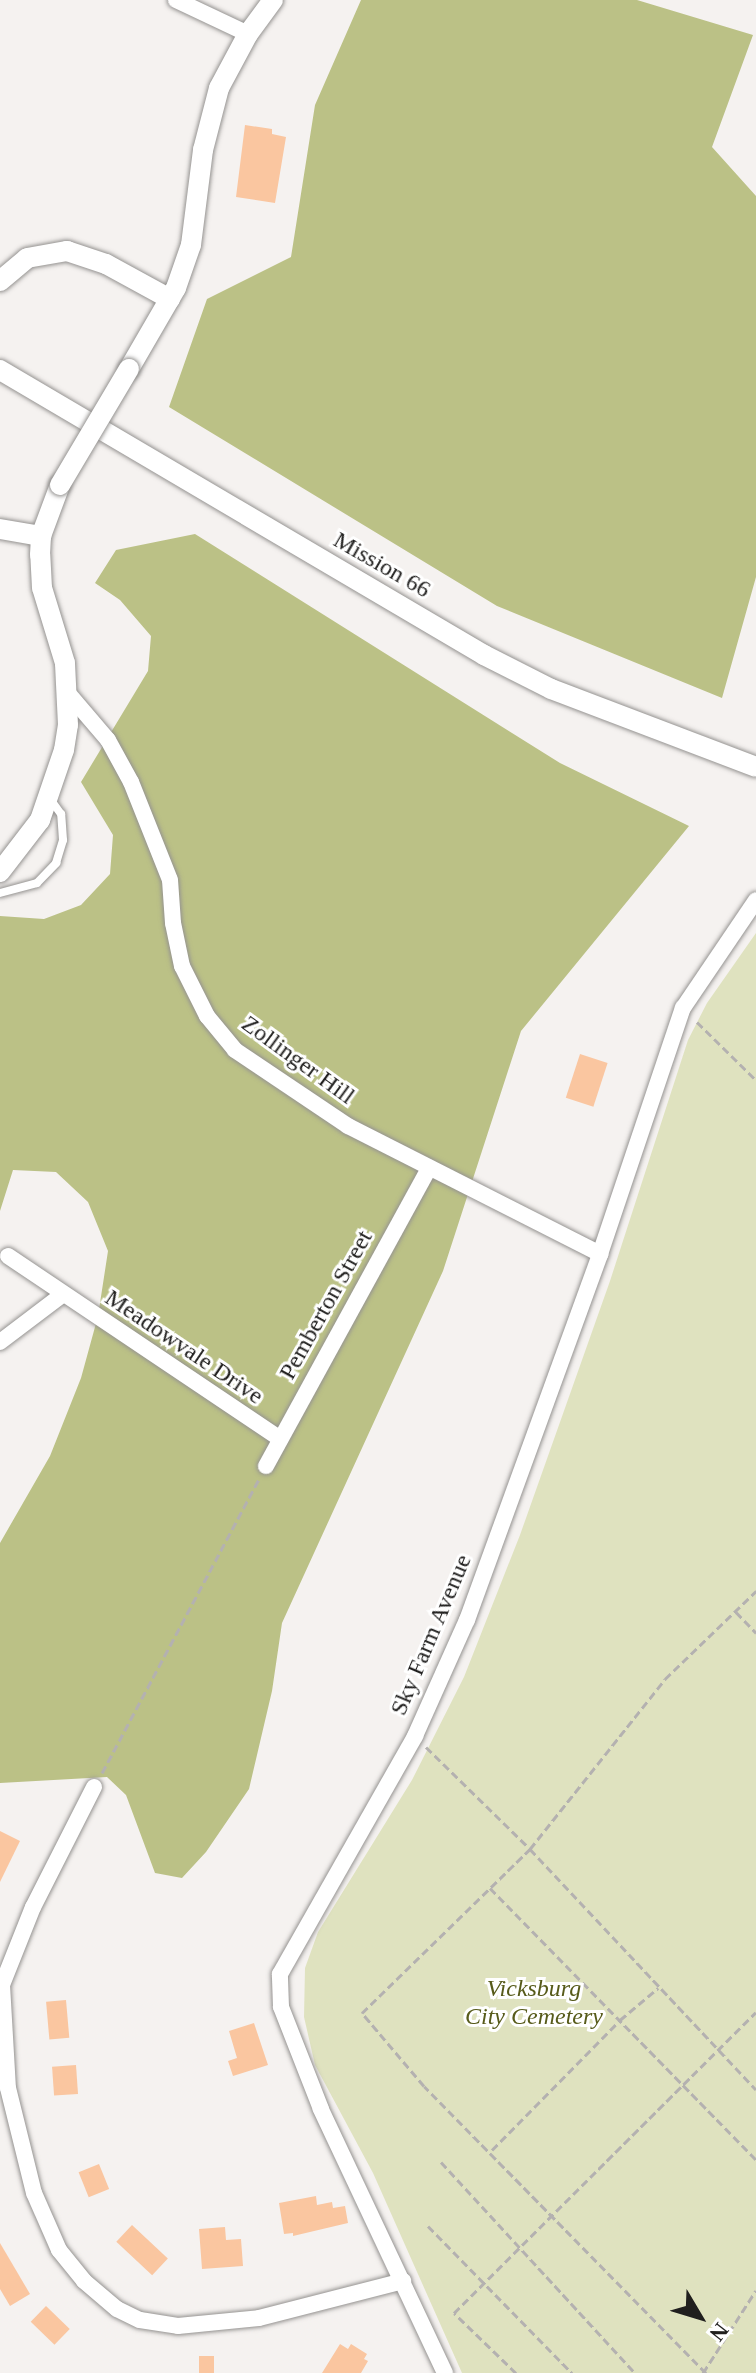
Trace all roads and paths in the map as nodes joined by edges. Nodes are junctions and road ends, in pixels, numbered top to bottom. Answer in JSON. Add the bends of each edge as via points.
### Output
{"nodes":[{"id":1,"x":176,"y":0,"type":"edge"},
{"id":2,"x":273,"y":0,"type":"edge"},
{"id":3,"x":248,"y":34,"type":"junction"},
{"id":4,"x":0,"y":281,"type":"edge"},
{"id":5,"x":170,"y":299,"type":"junction"},
{"id":6,"x":0,"y":370,"type":"edge"},
{"id":7,"x":0,"y":529,"type":"edge"},
{"id":8,"x":41,"y":536,"type":"junction"},
{"id":9,"x":67,"y":692,"type":"junction"},
{"id":10,"x":756,"y":767,"type":"edge"},
{"id":11,"x":50,"y":798,"type":"junction"},
{"id":12,"x":0,"y":872,"type":"edge"},
{"id":13,"x":0,"y":893,"type":"edge"},
{"id":14,"x":756,"y":900,"type":"edge"},
{"id":15,"x":683,"y":1008,"type":"junction"},
{"id":16,"x":756,"y":1080,"type":"edge"},
{"id":17,"x":429,"y":1168,"type":"junction"},
{"id":18,"x":600,"y":1254,"type":"junction"},
{"id":19,"x":8,"y":1256,"type":"dead end"},
{"id":20,"x":62,"y":1295,"type":"junction"},
{"id":21,"x":0,"y":1342,"type":"edge"},
{"id":22,"x":280,"y":1439,"type":"junction"},
{"id":23,"x":266,"y":1466,"type":"joint"},
{"id":24,"x":756,"y":1591,"type":"edge"},
{"id":25,"x":735,"y":1611,"type":"junction"},
{"id":26,"x":756,"y":1633,"type":"edge"},
{"id":27,"x":415,"y":1736,"type":"junction"},
{"id":28,"x":94,"y":1787,"type":"joint"},
{"id":29,"x":530,"y":1849,"type":"junction"},
{"id":30,"x":489,"y":1887,"type":"junction"},
{"id":31,"x":1,"y":1985,"type":"edge"},
{"id":32,"x":658,"y":1988,"type":"junction"},
{"id":33,"x":756,"y":2012,"type":"edge"},
{"id":34,"x":620,"y":2020,"type":"junction"},
{"id":35,"x":718,"y":2052,"type":"junction"},
{"id":36,"x":685,"y":2086,"type":"junction"},
{"id":37,"x":756,"y":2090,"type":"edge"},
{"id":38,"x":491,"y":2151,"type":"junction"},
{"id":39,"x":756,"y":2160,"type":"edge"},
{"id":40,"x":441,"y":2162,"type":"dead end"},
{"id":41,"x":552,"y":2219,"type":"junction"},
{"id":42,"x":428,"y":2226,"type":"dead end"},
{"id":43,"x":520,"y":2250,"type":"junction"},
{"id":44,"x":403,"y":2281,"type":"junction"},
{"id":45,"x":486,"y":2284,"type":"junction"},
{"id":46,"x":756,"y":2290,"type":"edge"},
{"id":47,"x":445,"y":2373,"type":"edge"},
{"id":48,"x":516,"y":2373,"type":"edge"},
{"id":49,"x":572,"y":2373,"type":"edge"},
{"id":50,"x":635,"y":2373,"type":"edge"},
{"id":51,"x":705,"y":2373,"type":"edge"}],
"edges":[{"from":1,"to":3,"type":"street"},
{"from":2,"to":3,"type":"street"},
{"from":3,"to":5,"type":"street","via":[[211,110],[191,245]]},
{"from":4,"to":5,"type":"street","via":[[27,258],[67,251],[106,264]]},
{"from":5,"to":8,"type":"street","bridge":true,"via":[[60,485]]},
{"from":6,"to":10,"type":"street","name":"Mission 66","via":[[484,655],[551,689]]},
{"from":7,"to":8,"type":"street"},
{"from":8,"to":9,"type":"street","via":[[42,588],[65,663]]},
{"from":9,"to":11,"type":"street","via":[[64,750]]},
{"from":9,"to":17,"type":"street","name":"Zollinger Hill","via":[[108,740],[131,782],[170,880],[182,966],[207,1016],[235,1050],[281,1083]]},
{"from":11,"to":12,"type":"street"},
{"from":11,"to":13,"type":"lane","via":[[61,814],[63,840],[56,863],[37,883]]},
{"from":14,"to":15,"type":"street","name":"Sky Farm Avenue"},
{"from":15,"to":16,"type":"path"},
{"from":15,"to":18,"type":"street","name":"Sky Farm Avenue"},
{"from":17,"to":18,"type":"street","name":"Zollinger Hill"},
{"from":17,"to":22,"type":"street","name":"Pemberton Street"},
{"from":18,"to":27,"type":"street","name":"Sky Farm Avenue","via":[[467,1620]]},
{"from":19,"to":20,"type":"street","name":"Meadowvale Drive"},
{"from":20,"to":21,"type":"street"},
{"from":20,"to":22,"type":"street","name":"Meadowvale Drive"},
{"from":22,"to":23,"type":"street","name":"Pemberton Street"},
{"from":23,"to":28,"type":"path"},
{"from":24,"to":25,"type":"path"},
{"from":25,"to":26,"type":"path"},
{"from":25,"to":29,"type":"path","via":[[665,1679]]},
{"from":27,"to":29,"type":"path"},
{"from":27,"to":44,"type":"street","name":"Sky Farm Avenue","via":[[280,1974],[281,2007],[321,2109]]},
{"from":28,"to":31,"type":"street","via":[[33,1907]]},
{"from":29,"to":30,"type":"path"},
{"from":29,"to":32,"type":"path"},
{"from":30,"to":34,"type":"path"},
{"from":30,"to":38,"type":"path","via":[[362,2013],[424,2086]]},
{"from":31,"to":44,"type":"street","via":[[8,2088],[34,2193],[59,2250],[117,2309],[140,2320],[178,2326],[259,2318]]},
{"from":32,"to":34,"type":"path"},
{"from":32,"to":35,"type":"path"},
{"from":33,"to":35,"type":"path"},
{"from":34,"to":36,"type":"path"},
{"from":34,"to":38,"type":"path"},
{"from":35,"to":36,"type":"path"},
{"from":35,"to":37,"type":"path"},
{"from":36,"to":39,"type":"path"},
{"from":36,"to":41,"type":"path"},
{"from":38,"to":41,"type":"path"},
{"from":40,"to":43,"type":"path"},
{"from":41,"to":43,"type":"path"},
{"from":41,"to":51,"type":"path"},
{"from":42,"to":45,"type":"path"},
{"from":43,"to":45,"type":"path"},
{"from":43,"to":50,"type":"path"},
{"from":44,"to":47,"type":"street","name":"Sky Farm Avenue"},
{"from":45,"to":48,"type":"path","via":[[454,2313]]},
{"from":45,"to":49,"type":"path"},
{"from":46,"to":51,"type":"path"}]}
